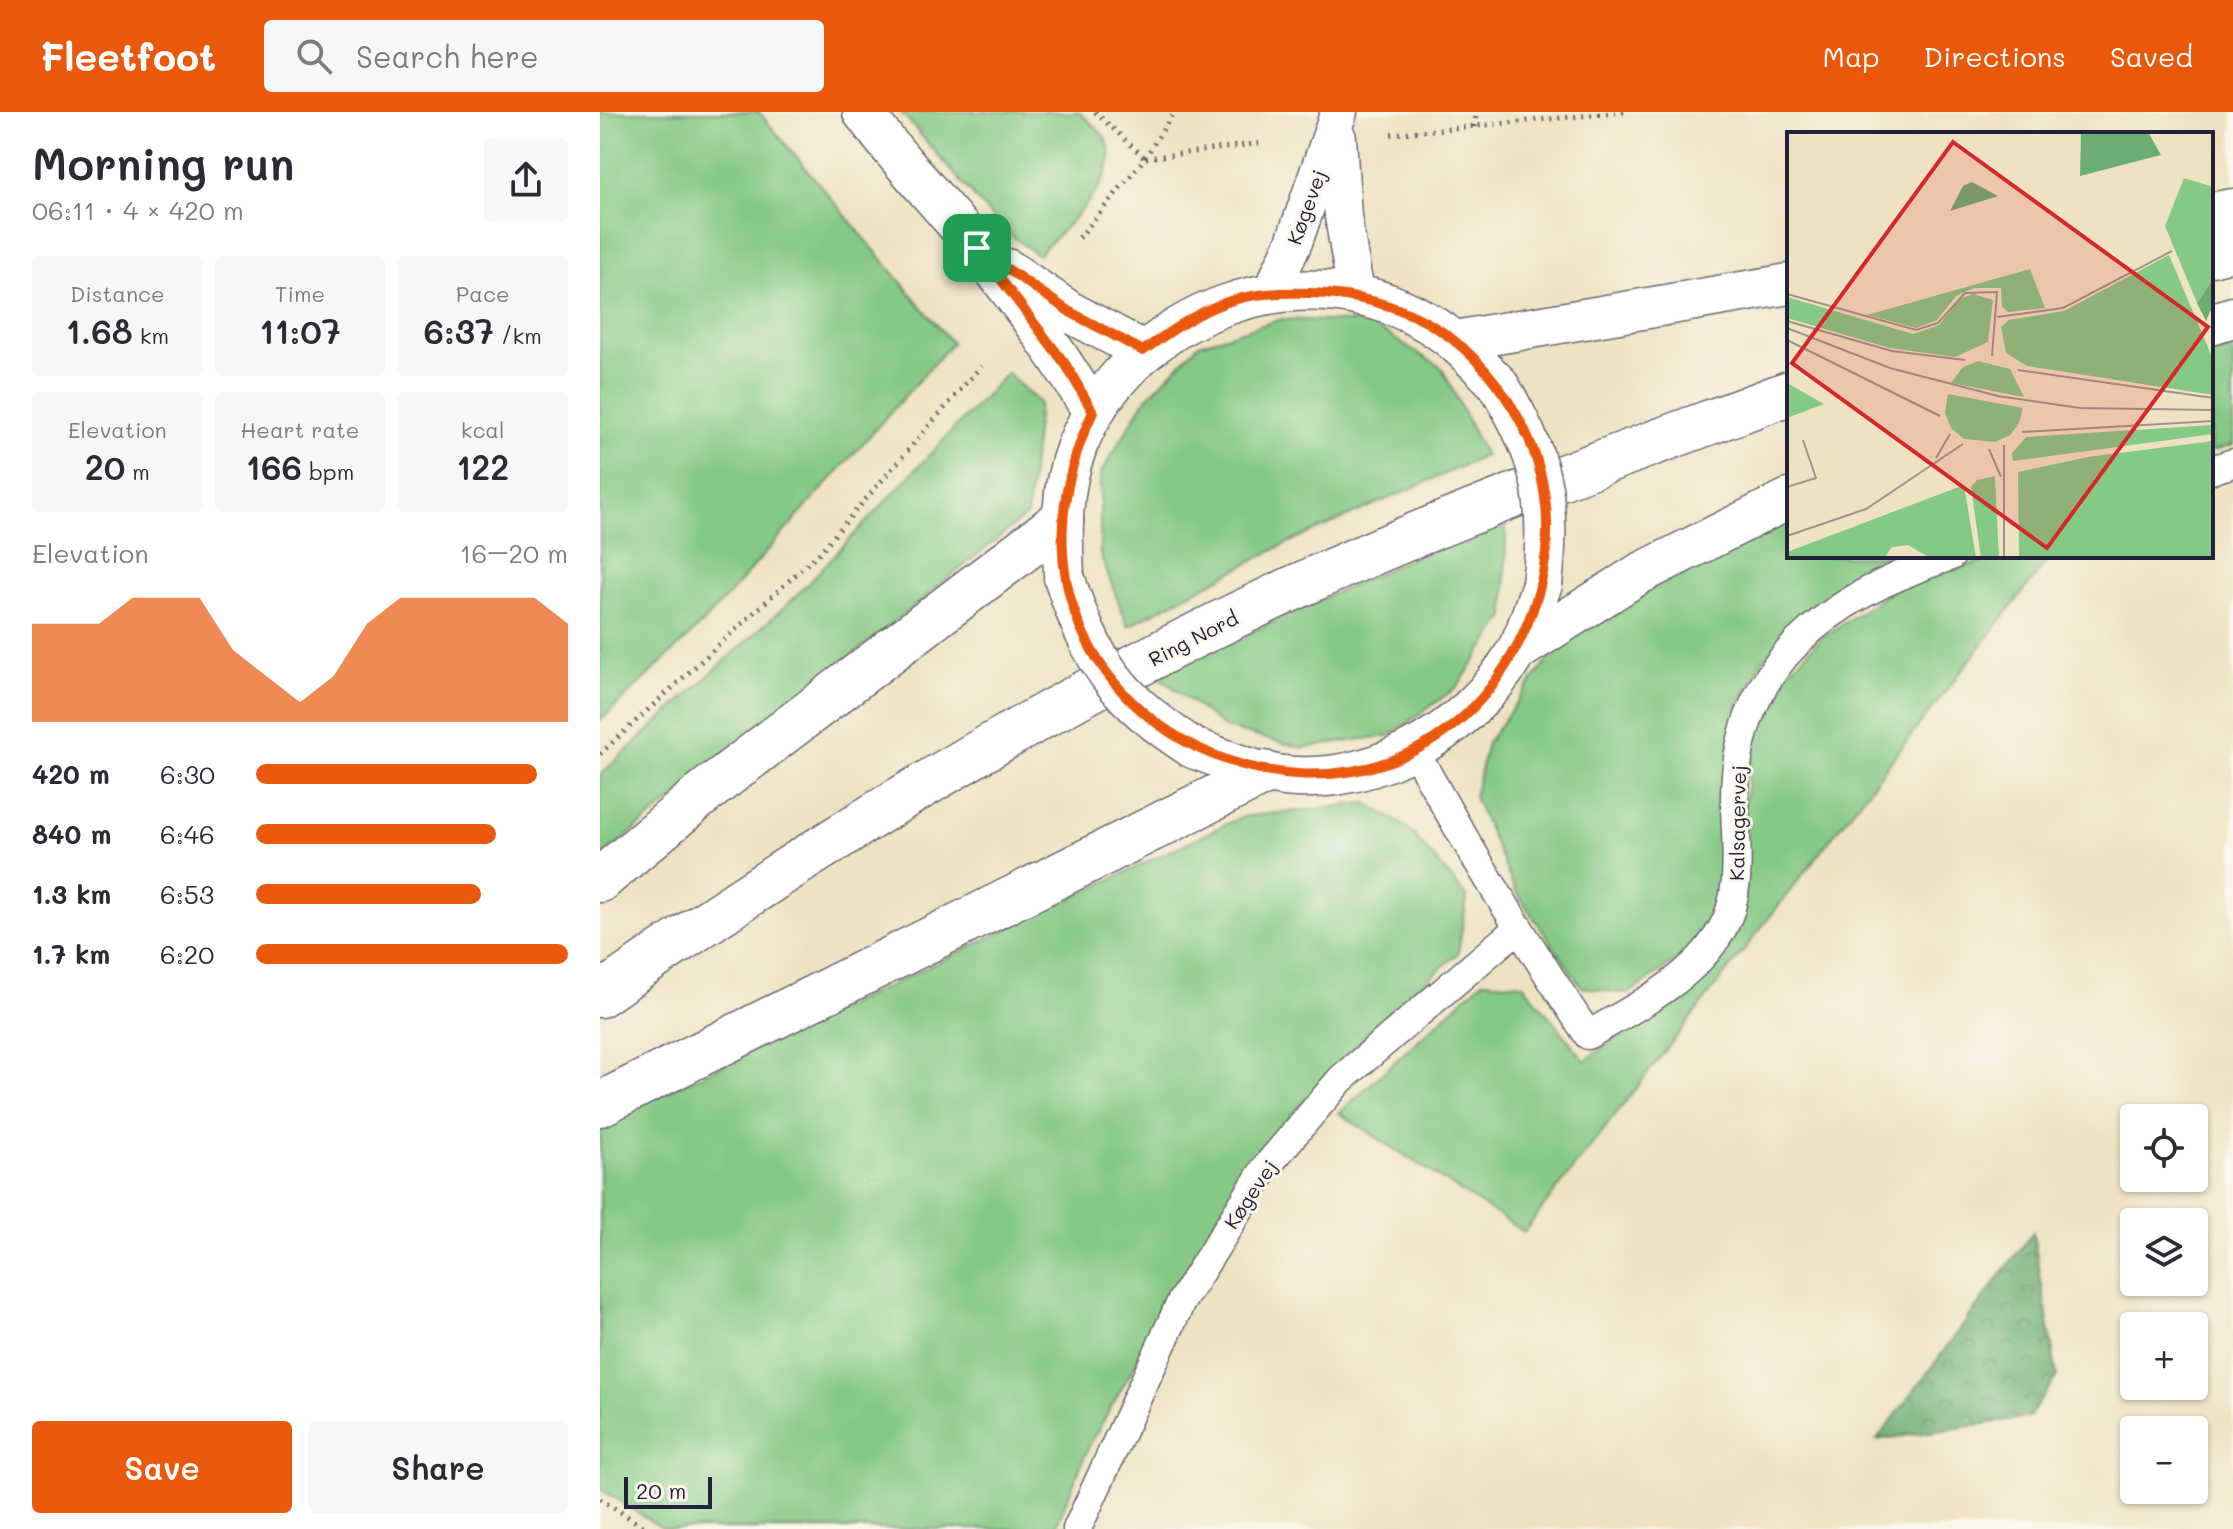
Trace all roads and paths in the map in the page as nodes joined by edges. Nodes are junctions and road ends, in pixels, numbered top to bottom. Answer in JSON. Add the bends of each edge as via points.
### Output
{"nodes":[{"id":1,"x":863,"y":112,"type":"edge"},
{"id":2,"x":1095,"y":112,"type":"edge"},
{"id":3,"x":1174,"y":112,"type":"edge"},
{"id":4,"x":1476,"y":112,"type":"edge"},
{"id":5,"x":1624,"y":112,"type":"edge"},
{"id":6,"x":1338,"y":116,"type":"edge"},
{"id":7,"x":1475,"y":127,"type":"junction"},
{"id":8,"x":1391,"y":134,"type":"dead end"},
{"id":9,"x":1263,"y":143,"type":"dead end"},
{"id":10,"x":1145,"y":158,"type":"junction"},
{"id":11,"x":2233,"y":209,"type":"edge"},
{"id":12,"x":2213,"y":213,"type":"edge"},
{"id":13,"x":1079,"y":238,"type":"dead end"},
{"id":14,"x":977,"y":248,"type":"junction"},
{"id":15,"x":2233,"y":248,"type":"edge"},
{"id":16,"x":2213,"y":253,"type":"edge"},
{"id":17,"x":2233,"y":272,"type":"edge"},
{"id":18,"x":2213,"y":277,"type":"edge"},
{"id":19,"x":1787,"y":284,"type":"edge"},
{"id":20,"x":1271,"y":292,"type":"junction"},
{"id":21,"x":1356,"y":294,"type":"junction"},
{"id":22,"x":2233,"y":317,"type":"edge"},
{"id":23,"x":2213,"y":323,"type":"edge"},
{"id":24,"x":1455,"y":341,"type":"junction"},
{"id":25,"x":1143,"y":351,"type":"junction"},
{"id":26,"x":981,"y":366,"type":"dead end"},
{"id":27,"x":1787,"y":371,"type":"edge"},
{"id":28,"x":1787,"y":394,"type":"edge"},
{"id":29,"x":1093,"y":412,"type":"junction"},
{"id":30,"x":2233,"y":463,"type":"edge"},
{"id":31,"x":2213,"y":469,"type":"edge"},
{"id":32,"x":1787,"y":500,"type":"edge"},
{"id":33,"x":1061,"y":521,"type":"junction"},
{"id":34,"x":1945,"y":558,"type":"edge"},
{"id":35,"x":1517,"y":651,"type":"junction"},
{"id":36,"x":1414,"y":749,"type":"junction"},
{"id":37,"x":600,"y":754,"type":"edge"},
{"id":38,"x":1264,"y":773,"type":"junction"},
{"id":39,"x":600,"y":880,"type":"edge"},
{"id":40,"x":1517,"y":929,"type":"junction"},
{"id":41,"x":600,"y":972,"type":"edge"},
{"id":42,"x":600,"y":995,"type":"edge"},
{"id":43,"x":600,"y":1104,"type":"edge"},
{"id":44,"x":600,"y":1499,"type":"edge"},
{"id":45,"x":647,"y":1529,"type":"edge"},
{"id":46,"x":1077,"y":1529,"type":"edge"}],
"edges":[{"from":1,"to":14,"type":"main road"},
{"from":2,"to":10,"type":"path"},
{"from":3,"to":10,"type":"path"},
{"from":4,"to":7,"type":"path"},
{"from":5,"to":7,"type":"path"},
{"from":6,"to":20,"type":"street","name":"Køgevej"},
{"from":6,"to":21,"type":"street","name":"Køgevej","via":[[1343,216]]},
{"from":7,"to":8,"type":"path"},
{"from":9,"to":10,"type":"path"},
{"from":10,"to":13,"type":"path"},
{"from":11,"to":12,"type":"main road"},
{"from":14,"to":25,"type":"main road","via":[[1070,312]]},
{"from":14,"to":29,"type":"main road","via":[[1066,365]]},
{"from":15,"to":16,"type":"main road"},
{"from":17,"to":18,"type":"main road"},
{"from":19,"to":24,"type":"main road"},
{"from":20,"to":21,"type":"main road"},
{"from":20,"to":25,"type":"main road","via":[[1225,303],[1182,323]]},
{"from":21,"to":24,"type":"main road","via":[[1424,320]]},
{"from":22,"to":23,"type":"main road"},
{"from":24,"to":35,"type":"main road","bridge":true,"via":[[1498,384],[1525,429],[1543,479],[1548,532],[1542,584]]},
{"from":25,"to":29,"type":"main road"},
{"from":26,"to":37,"type":"path","via":[[819,553]]},
{"from":27,"to":41,"type":"main road","via":[[1478,485],[1263,580],[1066,681],[879,786]]},
{"from":28,"to":42,"type":"main road","name":"Ring Nord","via":[[1484,505],[1200,634],[889,803]]},
{"from":29,"to":33,"type":"main road","via":[[1073,459]]},
{"from":30,"to":31,"type":"street"},
{"from":32,"to":35,"type":"main road","via":[[1639,574]]},
{"from":33,"to":38,"type":"main road","bridge":true,"via":[[1064,577],[1082,631],[1110,679],[1148,719],[1193,748]]},
{"from":33,"to":39,"type":"main road","via":[[705,792]]},
{"from":34,"to":40,"type":"street","name":"Kalsagervej","via":[[1857,594],[1813,626],[1774,666],[1744,722],[1735,782],[1736,892],[1722,930],[1698,961],[1662,991],[1588,1035]]},
{"from":35,"to":36,"type":"main road","via":[[1490,690],[1455,724]]},
{"from":36,"to":38,"type":"main road","via":[[1353,770],[1315,776]]},
{"from":36,"to":40,"type":"street","name":"Kalsagervej"},
{"from":38,"to":43,"type":"main road"},
{"from":40,"to":46,"type":"street","name":"Køgevej","via":[[1341,1079],[1266,1167],[1181,1302]]},
{"from":44,"to":45,"type":"path"}]}
